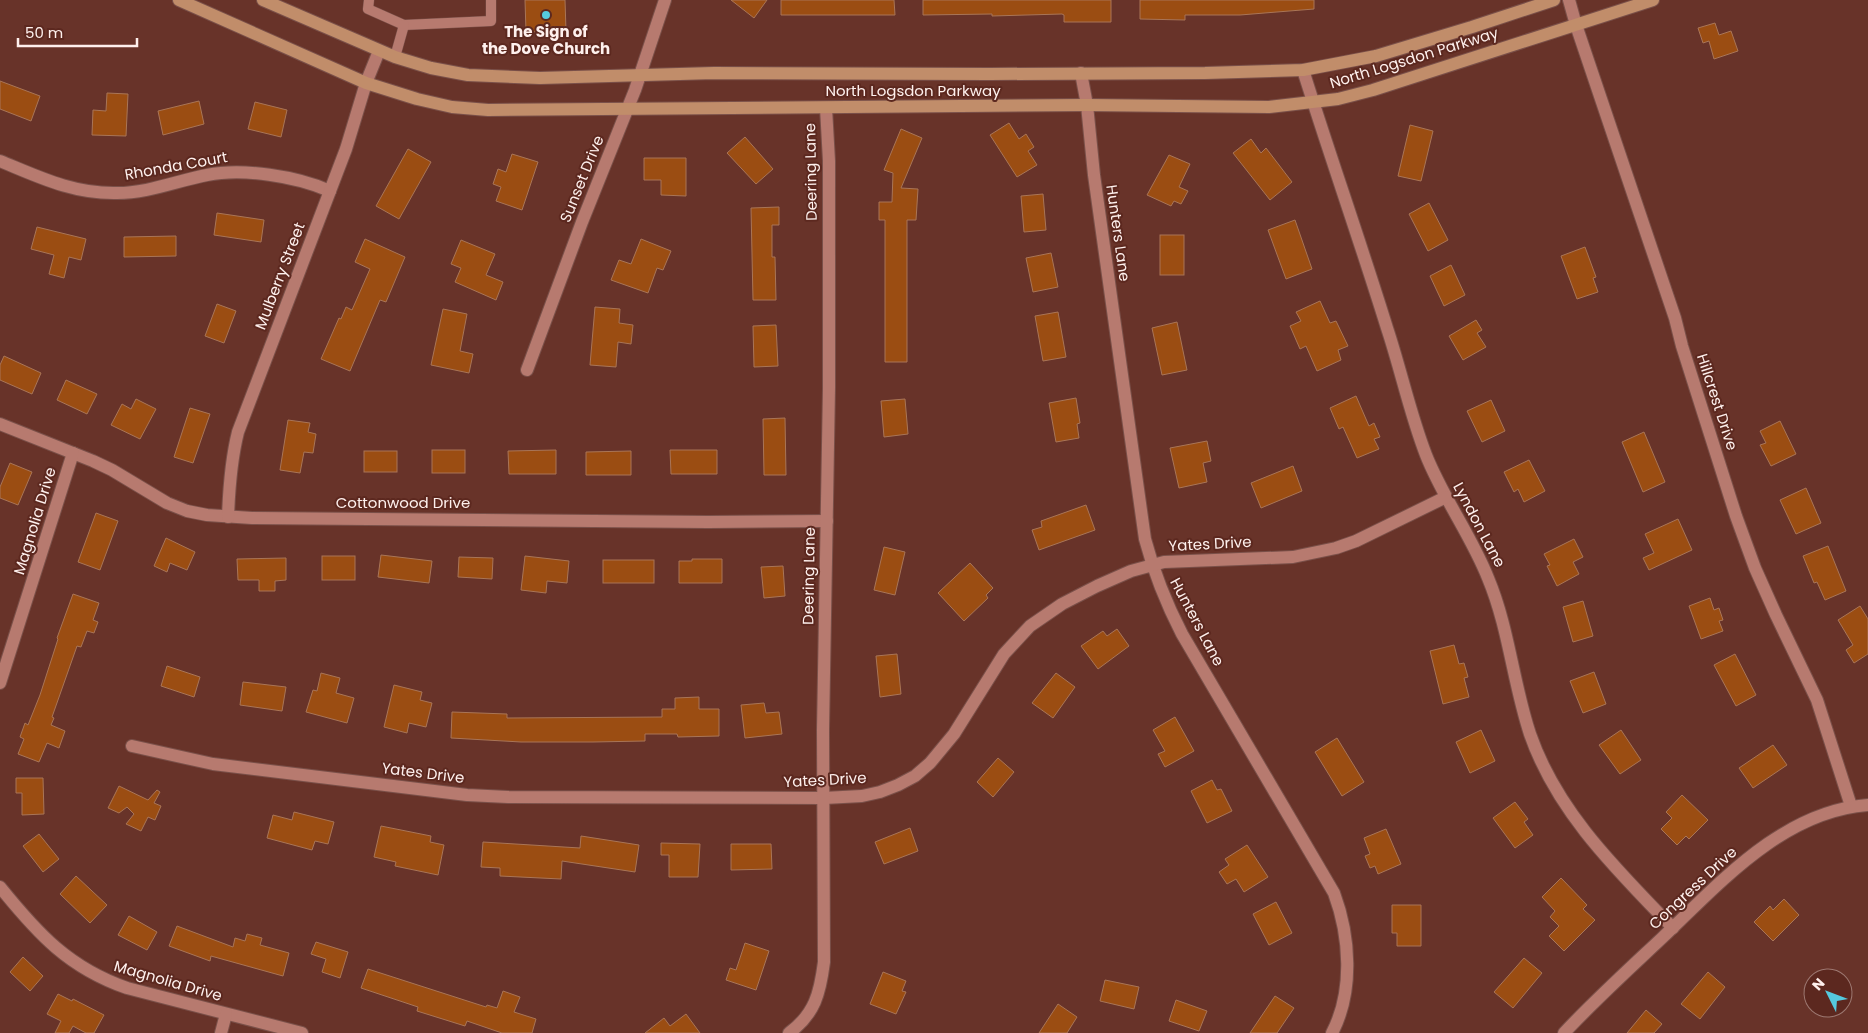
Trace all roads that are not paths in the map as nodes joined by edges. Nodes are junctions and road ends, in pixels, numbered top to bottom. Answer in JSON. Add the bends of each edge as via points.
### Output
{"nodes":[{"id":1,"x":179,"y":0,"type":"edge"},
{"id":2,"x":262,"y":0,"type":"edge"},
{"id":3,"x":370,"y":0,"type":"edge"},
{"id":4,"x":490,"y":0,"type":"edge"},
{"id":5,"x":665,"y":0,"type":"edge"},
{"id":6,"x":1554,"y":0,"type":"edge"},
{"id":7,"x":1570,"y":0,"type":"edge"},
{"id":8,"x":1653,"y":0,"type":"edge"},
{"id":9,"x":404,"y":25,"type":"junction"},
{"id":10,"x":1576,"y":25,"type":"junction"},
{"id":11,"x":378,"y":51,"type":"junction"},
{"id":12,"x":394,"y":57,"type":"junction"},
{"id":13,"x":1303,"y":70,"type":"junction"},
{"id":14,"x":1081,"y":73,"type":"junction"},
{"id":15,"x":638,"y":76,"type":"junction"},
{"id":16,"x":366,"y":83,"type":"junction"},
{"id":17,"x":1314,"y":103,"type":"junction"},
{"id":18,"x":1087,"y":105,"type":"junction"},
{"id":19,"x":628,"y":108,"type":"junction"},
{"id":20,"x":826,"y":108,"type":"junction"},
{"id":21,"x":0,"y":161,"type":"edge"},
{"id":22,"x":330,"y":191,"type":"junction"},
{"id":23,"x":527,"y":370,"type":"dead end"},
{"id":24,"x":0,"y":424,"type":"edge"},
{"id":25,"x":73,"y":453,"type":"junction"},
{"id":26,"x":1446,"y":497,"type":"junction"},
{"id":27,"x":228,"y":517,"type":"junction"},
{"id":28,"x":827,"y":521,"type":"junction"},
{"id":29,"x":1152,"y":565,"type":"junction"},
{"id":30,"x":0,"y":683,"type":"edge"},
{"id":31,"x":132,"y":746,"type":"dead end"},
{"id":32,"x":824,"y":798,"type":"junction"},
{"id":33,"x":1868,"y":805,"type":"edge"},
{"id":34,"x":1851,"y":806,"type":"junction"},
{"id":35,"x":0,"y":888,"type":"edge"},
{"id":36,"x":1672,"y":928,"type":"junction"},
{"id":37,"x":226,"y":1014,"type":"junction"},
{"id":38,"x":221,"y":1033,"type":"edge"},
{"id":39,"x":302,"y":1033,"type":"edge"},
{"id":40,"x":789,"y":1033,"type":"edge"},
{"id":41,"x":1332,"y":1033,"type":"edge"},
{"id":42,"x":1564,"y":1033,"type":"edge"}],
"edges":[{"from":1,"to":16,"type":"main road","name":"North Logsdon Parkway"},
{"from":2,"to":11,"type":"main road","name":"North Logsdon Parkway"},
{"from":3,"to":9,"type":"lane","via":[[368,9]]},
{"from":4,"to":9,"type":"lane","via":[[491,21]]},
{"from":5,"to":15,"type":"street","name":"Sunset Drive"},
{"from":6,"to":13,"type":"main road","name":"North Logsdon Parkway","via":[[1376,56]]},
{"from":7,"to":10,"type":"street","name":"Hillcrest Drive"},
{"from":8,"to":10,"type":"main road","name":"North Logsdon Parkway"},
{"from":9,"to":12,"type":"lane"},
{"from":10,"to":17,"type":"main road","name":"North Logsdon Parkway","via":[[1374,90]]},
{"from":10,"to":34,"type":"street","name":"Hillcrest Drive","via":[[1675,318],[1754,568],[1817,700]]},
{"from":11,"to":12,"type":"main road","name":"North Logsdon Parkway"},
{"from":11,"to":16,"type":"street","name":"Mulberry Street"},
{"from":12,"to":15,"type":"main road","name":"North Logsdon Parkway","via":[[468,75],[540,78]]},
{"from":13,"to":14,"type":"main road","name":"North Logsdon Parkway"},
{"from":13,"to":17,"type":"street","name":"Lyndon Lane"},
{"from":14,"to":15,"type":"main road","name":"North Logsdon Parkway"},
{"from":14,"to":18,"type":"street","name":"Hunters Lane"},
{"from":15,"to":19,"type":"street","name":"Sunset Drive"},
{"from":16,"to":19,"type":"main road","name":"North Logsdon Parkway","via":[[417,99],[479,110]]},
{"from":16,"to":22,"type":"street","name":"Mulberry Street"},
{"from":17,"to":18,"type":"main road","name":"North Logsdon Parkway","via":[[1269,107]]},
{"from":17,"to":26,"type":"street","name":"Lyndon Lane","via":[[1418,433]]},
{"from":18,"to":20,"type":"main road","name":"North Logsdon Parkway"},
{"from":18,"to":29,"type":"street","name":"Hunters Lane","via":[[1100,224],[1145,539]]},
{"from":19,"to":20,"type":"main road","name":"North Logsdon Parkway"},
{"from":19,"to":23,"type":"street","name":"Sunset Drive"},
{"from":20,"to":28,"type":"street","name":"Deering Lane","via":[[829,161]]},
{"from":21,"to":22,"type":"street","name":"Rhonda Court","via":[[61,186],[98,193],[135,192],[206,175],[243,172],[317,185]]},
{"from":22,"to":27,"type":"street","name":"Mulberry Street","via":[[238,432],[229,484]]},
{"from":24,"to":25,"type":"street","name":"Cottonwood Drive"},
{"from":25,"to":27,"type":"street","name":"Cottonwood Drive","via":[[112,470],[167,503],[187,511]]},
{"from":25,"to":30,"type":"street","name":"Magnolia Drive"},
{"from":26,"to":29,"type":"street","name":"Yates Drive","via":[[1356,540],[1315,553],[1293,557],[1178,560]]},
{"from":26,"to":36,"type":"street","name":"Lyndon Lane","via":[[1478,554],[1496,598],[1517,691],[1531,736],[1551,780],[1603,855]]},
{"from":27,"to":28,"type":"street","name":"Cottonwood Drive"},
{"from":28,"to":32,"type":"street","name":"Deering Lane"},
{"from":29,"to":32,"type":"street","name":"Yates Drive","via":[[1097,586],[1030,626],[993,669],[943,749],[915,776],[880,792]]},
{"from":29,"to":41,"type":"street","name":"Hunters Lane","via":[[1182,634],[1334,893],[1342,914],[1347,959],[1341,1005]]},
{"from":31,"to":32,"type":"street","name":"Yates Drive","via":[[213,764],[467,795]]},
{"from":32,"to":40,"type":"street","name":"Deering Lane","via":[[824,962],[821,985],[814,1006],[801,1024]]},
{"from":33,"to":34,"type":"street","name":"Congress Drive"},
{"from":34,"to":36,"type":"street","name":"Congress Drive","via":[[1800,825],[1761,848]]},
{"from":35,"to":37,"type":"street","name":"Magnolia Drive","via":[[36,930],[88,971],[127,988]]},
{"from":36,"to":42,"type":"street","name":"Congress Drive"},
{"from":37,"to":38,"type":"street"},
{"from":37,"to":39,"type":"street","name":"Magnolia Drive"}]}
